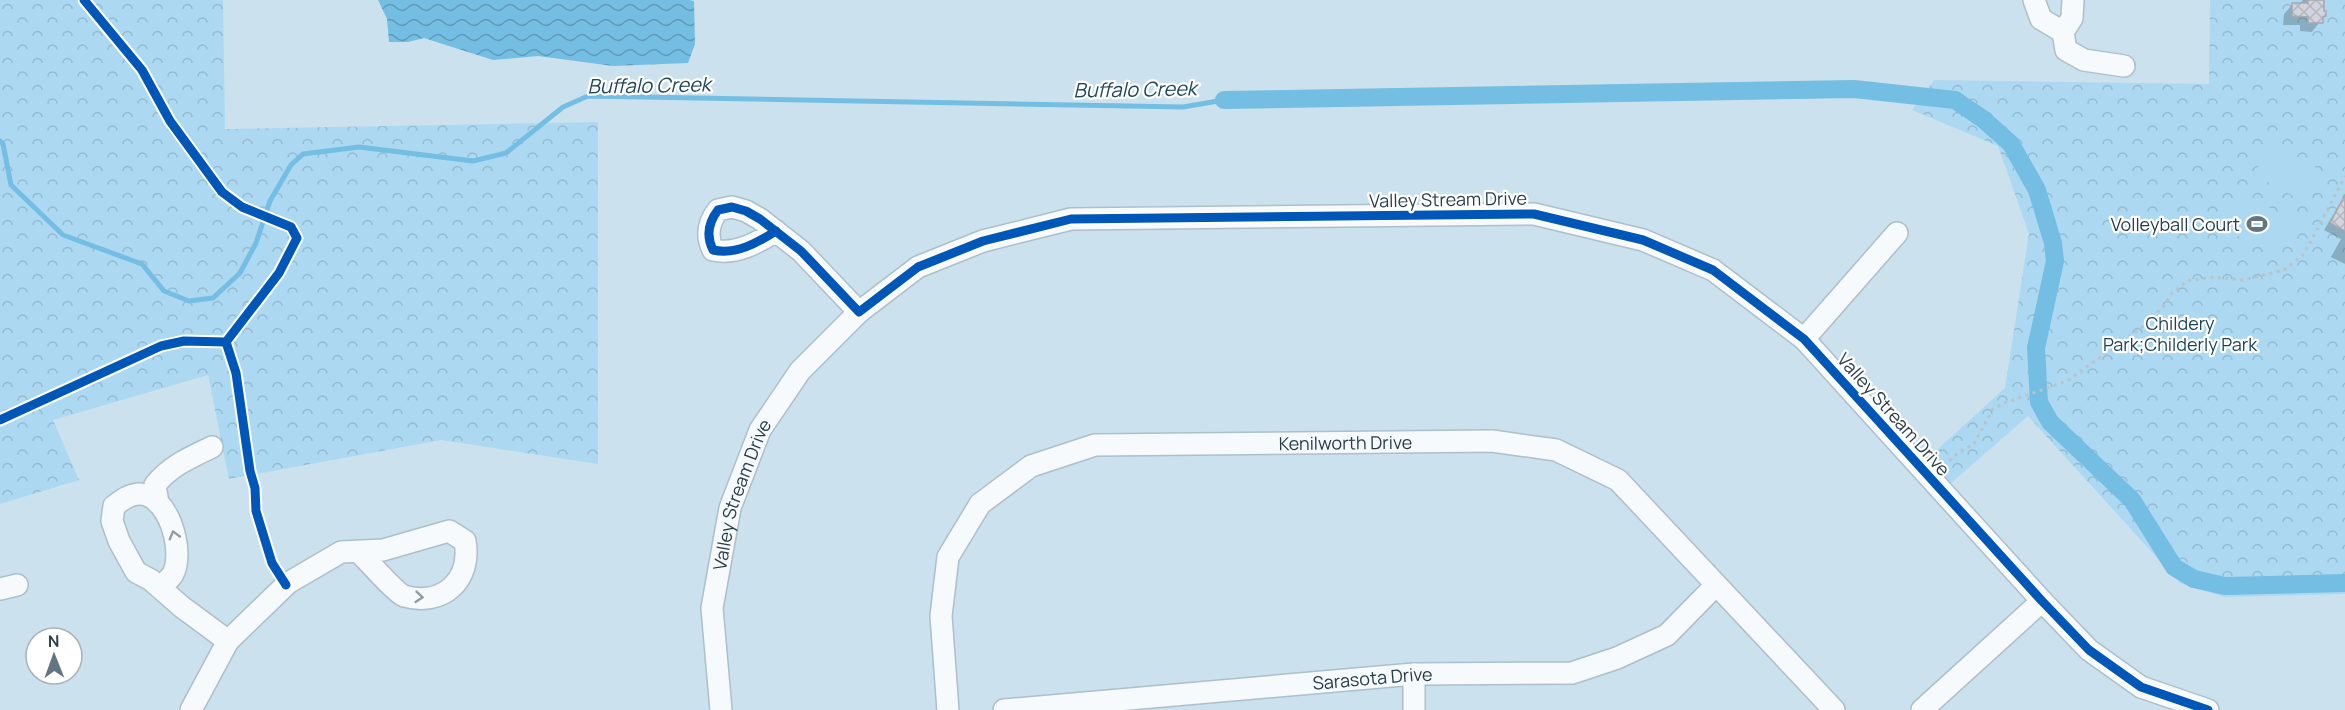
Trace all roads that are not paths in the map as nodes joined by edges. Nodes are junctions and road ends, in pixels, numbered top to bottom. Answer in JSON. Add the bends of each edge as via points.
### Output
{"nodes":[{"id":1,"x":2034,"y":0,"type":"edge"},
{"id":2,"x":2073,"y":0,"type":"edge"},
{"id":3,"x":2063,"y":33,"type":"junction"},
{"id":4,"x":2124,"y":66,"type":"dead end"},
{"id":5,"x":776,"y":231,"type":"dead end"},
{"id":6,"x":1897,"y":233,"type":"dead end"},
{"id":7,"x":859,"y":312,"type":"junction"},
{"id":8,"x":1804,"y":339,"type":"junction"},
{"id":9,"x":212,"y":447,"type":"dead end"},
{"id":10,"x":158,"y":503,"type":"junction"},
{"id":11,"x":358,"y":551,"type":"junction"},
{"id":12,"x":1716,"y":585,"type":"junction"},
{"id":13,"x":160,"y":588,"type":"junction"},
{"id":14,"x":2042,"y":601,"type":"junction"},
{"id":15,"x":228,"y":641,"type":"junction"},
{"id":16,"x":1414,"y":674,"type":"junction"},
{"id":17,"x":1175,"y":702,"type":"edge"},
{"id":18,"x":191,"y":710,"type":"edge"},
{"id":19,"x":721,"y":710,"type":"edge"},
{"id":20,"x":948,"y":710,"type":"edge"},
{"id":21,"x":1004,"y":710,"type":"edge"},
{"id":22,"x":1414,"y":710,"type":"edge"},
{"id":23,"x":1834,"y":710,"type":"edge"},
{"id":24,"x":1922,"y":710,"type":"edge"},
{"id":25,"x":2208,"y":710,"type":"edge"}],
"edges":[{"from":1,"to":3,"type":"street","via":[[2041,19]]},
{"from":2,"to":3,"type":"street","via":[[2072,18]]},
{"from":3,"to":4,"type":"street","via":[[2066,50],[2084,60]]},
{"from":5,"to":7,"type":"street","via":[[801,251]]},
{"from":6,"to":8,"type":"street"},
{"from":7,"to":8,"type":"street","name":"Valley Stream Drive","via":[[918,267],[983,241],[1071,219],[1534,214],[1643,240],[1713,270]]},
{"from":7,"to":19,"type":"street","name":"Valley Stream Drive","via":[[800,371],[760,430],[730,508],[712,609]]},
{"from":8,"to":14,"type":"street","name":"Valley Stream Drive"},
{"from":9,"to":10,"type":"street","via":[[164,473],[155,485]]},
{"from":13,"to":10,"type":"street","one_way":true,"via":[[173,574],[177,539]]},
{"from":10,"to":13,"type":"street","via":[[141,494],[127,496],[114,506],[112,521],[136,572]]},
{"from":11,"to":11,"type":"street","one_way":true,"via":[[402,596],[434,599],[455,585],[468,558],[465,541],[449,531],[383,550]]},
{"from":11,"to":15,"type":"street","via":[[341,552],[288,583]]},
{"from":12,"to":16,"type":"street","name":"Sarasota Drive","via":[[1667,635],[1572,673]]},
{"from":12,"to":20,"type":"street","name":"Kenilworth Drive","via":[[1618,480],[1556,450],[1492,441],[1095,446],[1031,466],[980,504],[948,557],[941,616]]},
{"from":12,"to":23,"type":"street","name":"Kenilworth Drive"},
{"from":13,"to":15,"type":"street"},
{"from":14,"to":24,"type":"street"},
{"from":14,"to":25,"type":"street","name":"Valley Stream Drive","via":[[2089,650],[2141,687]]},
{"from":15,"to":18,"type":"street"},
{"from":16,"to":17,"type":"street","name":"Sarasota Drive"},
{"from":16,"to":22,"type":"street"},
{"from":17,"to":21,"type":"street","name":"Sarasota Drive"}]}
